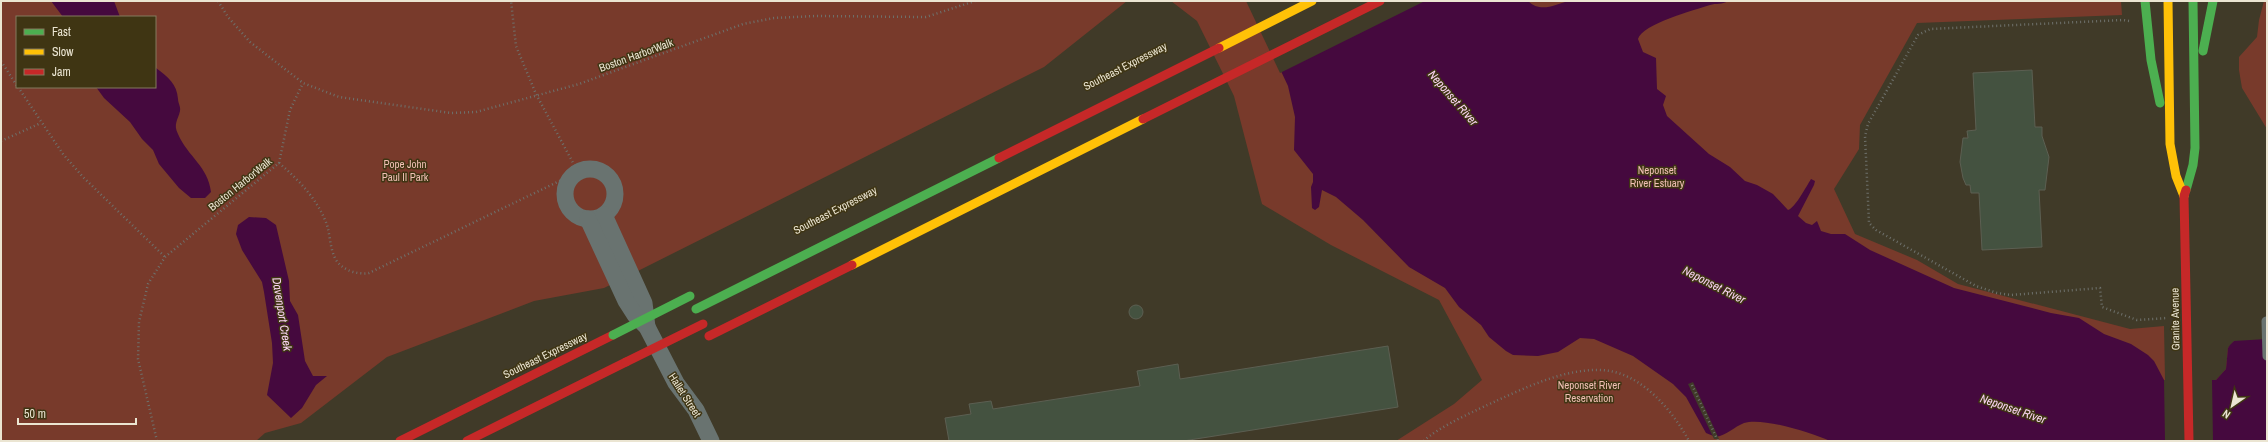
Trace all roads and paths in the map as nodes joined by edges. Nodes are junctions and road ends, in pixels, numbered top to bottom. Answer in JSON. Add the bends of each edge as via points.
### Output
{"nodes":[{"id":1,"x":218,"y":1,"type":"edge"},
{"id":2,"x":511,"y":1,"type":"edge"},
{"id":3,"x":975,"y":1,"type":"edge"},
{"id":4,"x":1312,"y":1,"type":"edge"},
{"id":5,"x":1380,"y":1,"type":"edge"},
{"id":6,"x":2145,"y":1,"type":"edge"},
{"id":7,"x":2168,"y":1,"type":"edge"},
{"id":8,"x":2193,"y":1,"type":"edge"},
{"id":9,"x":2214,"y":1,"type":"edge"},
{"id":10,"x":2147,"y":25,"type":"junction"},
{"id":11,"x":1,"y":61,"type":"edge"},
{"id":12,"x":16,"y":84,"type":"edge"},
{"id":13,"x":303,"y":84,"type":"junction"},
{"id":14,"x":18,"y":88,"type":"edge"},
{"id":15,"x":536,"y":94,"type":"junction"},
{"id":16,"x":2194,"y":103,"type":"junction"},
{"id":17,"x":41,"y":123,"type":"junction"},
{"id":18,"x":1,"y":140,"type":"edge"},
{"id":19,"x":2172,"y":159,"type":"junction"},
{"id":20,"x":279,"y":163,"type":"junction"},
{"id":21,"x":578,"y":172,"type":"junction"},
{"id":22,"x":2184,"y":196,"type":"junction"},
{"id":23,"x":596,"y":217,"type":"junction"},
{"id":24,"x":165,"y":257,"type":"junction"},
{"id":25,"x":693,"y":294,"type":"dead end"},
{"id":26,"x":693,"y":311,"type":"dead end"},
{"id":27,"x":2167,"y":318,"type":"dead end"},
{"id":28,"x":2266,"y":321,"type":"edge"},
{"id":29,"x":706,"y":322,"type":"dead end"},
{"id":30,"x":706,"y":338,"type":"dead end"},
{"id":31,"x":674,"y":354,"type":"dead end"},
{"id":32,"x":2266,"y":356,"type":"edge"},
{"id":33,"x":653,"y":364,"type":"dead end"},
{"id":34,"x":1692,"y":385,"type":"dead end"},
{"id":35,"x":157,"y":441,"type":"edge"},
{"id":36,"x":400,"y":441,"type":"edge"},
{"id":37,"x":467,"y":441,"type":"edge"},
{"id":38,"x":711,"y":441,"type":"edge"},
{"id":39,"x":1424,"y":441,"type":"edge"},
{"id":40,"x":1689,"y":441,"type":"edge"},
{"id":41,"x":1718,"y":441,"type":"edge"},
{"id":42,"x":2189,"y":441,"type":"edge"}],
"edges":[{"from":1,"to":13,"type":"path","name":"Boston HarborWalk","via":[[228,18],[250,42]]},
{"from":2,"to":15,"type":"path","via":[[516,46]]},
{"from":3,"to":15,"type":"path","name":"Boston HarborWalk","via":[[926,17],[788,17],[743,24],[579,84]]},
{"from":4,"to":26,"type":"highway"},
{"from":5,"to":30,"type":"highway"},
{"from":6,"to":10,"type":"highway"},
{"from":7,"to":19,"type":"highway","name":"Granite Avenue"},
{"from":8,"to":16,"type":"highway","name":"Granite Avenue"},
{"from":9,"to":16,"type":"highway"},
{"from":10,"to":19,"type":"highway","via":[[2152,67]]},
{"from":10,"to":27,"type":"path","via":[[2123,20],[2092,21],[1930,29],[1918,35],[1868,124],[1865,136],[1869,224],[1983,288],[2011,295],[2100,288],[2102,307],[2137,320]]},
{"from":11,"to":12,"type":"path"},
{"from":13,"to":15,"type":"path","name":"Boston HarborWalk","via":[[339,97],[451,113],[476,112]]},
{"from":13,"to":20,"type":"path","name":"Boston HarborWalk","via":[[290,110]]},
{"from":14,"to":17,"type":"path"},
{"from":15,"to":21,"type":"path"},
{"from":16,"to":22,"type":"highway","name":"Granite Avenue","via":[[2195,148]]},
{"from":17,"to":18,"type":"path"},
{"from":17,"to":24,"type":"path","via":[[83,178]]},
{"from":19,"to":22,"type":"highway","name":"Granite Avenue"},
{"from":20,"to":21,"type":"path","via":[[300,180],[327,224],[335,258],[342,266],[359,274],[369,273]]},
{"from":20,"to":24,"type":"path","name":"Boston HarborWalk"},
{"from":21,"to":23,"type":"street","via":[[567,183],[565,199],[573,213],[580,218]]},
{"from":21,"to":23,"type":"street","via":[[597,170],[612,182],[615,196],[610,210]]},
{"from":22,"to":42,"type":"highway","name":"Granite Avenue"},
{"from":23,"to":38,"type":"street","name":"Hallet Street","via":[[626,301],[650,330],[676,383],[696,410]]},
{"from":24,"to":35,"type":"path","name":"Boston HarborWalk","via":[[148,284],[139,322],[138,359]]},
{"from":25,"to":36,"type":"highway","name":"Southeast Expressway","bridge":true},
{"from":28,"to":32,"type":"lane"},
{"from":29,"to":37,"type":"highway","bridge":true},
{"from":31,"to":33,"type":"highway"},
{"from":34,"to":41,"type":"path"},
{"from":39,"to":40,"type":"path","via":[[1470,413],[1530,386],[1569,374],[1597,370],[1612,372],[1644,387],[1678,421]]}]}
